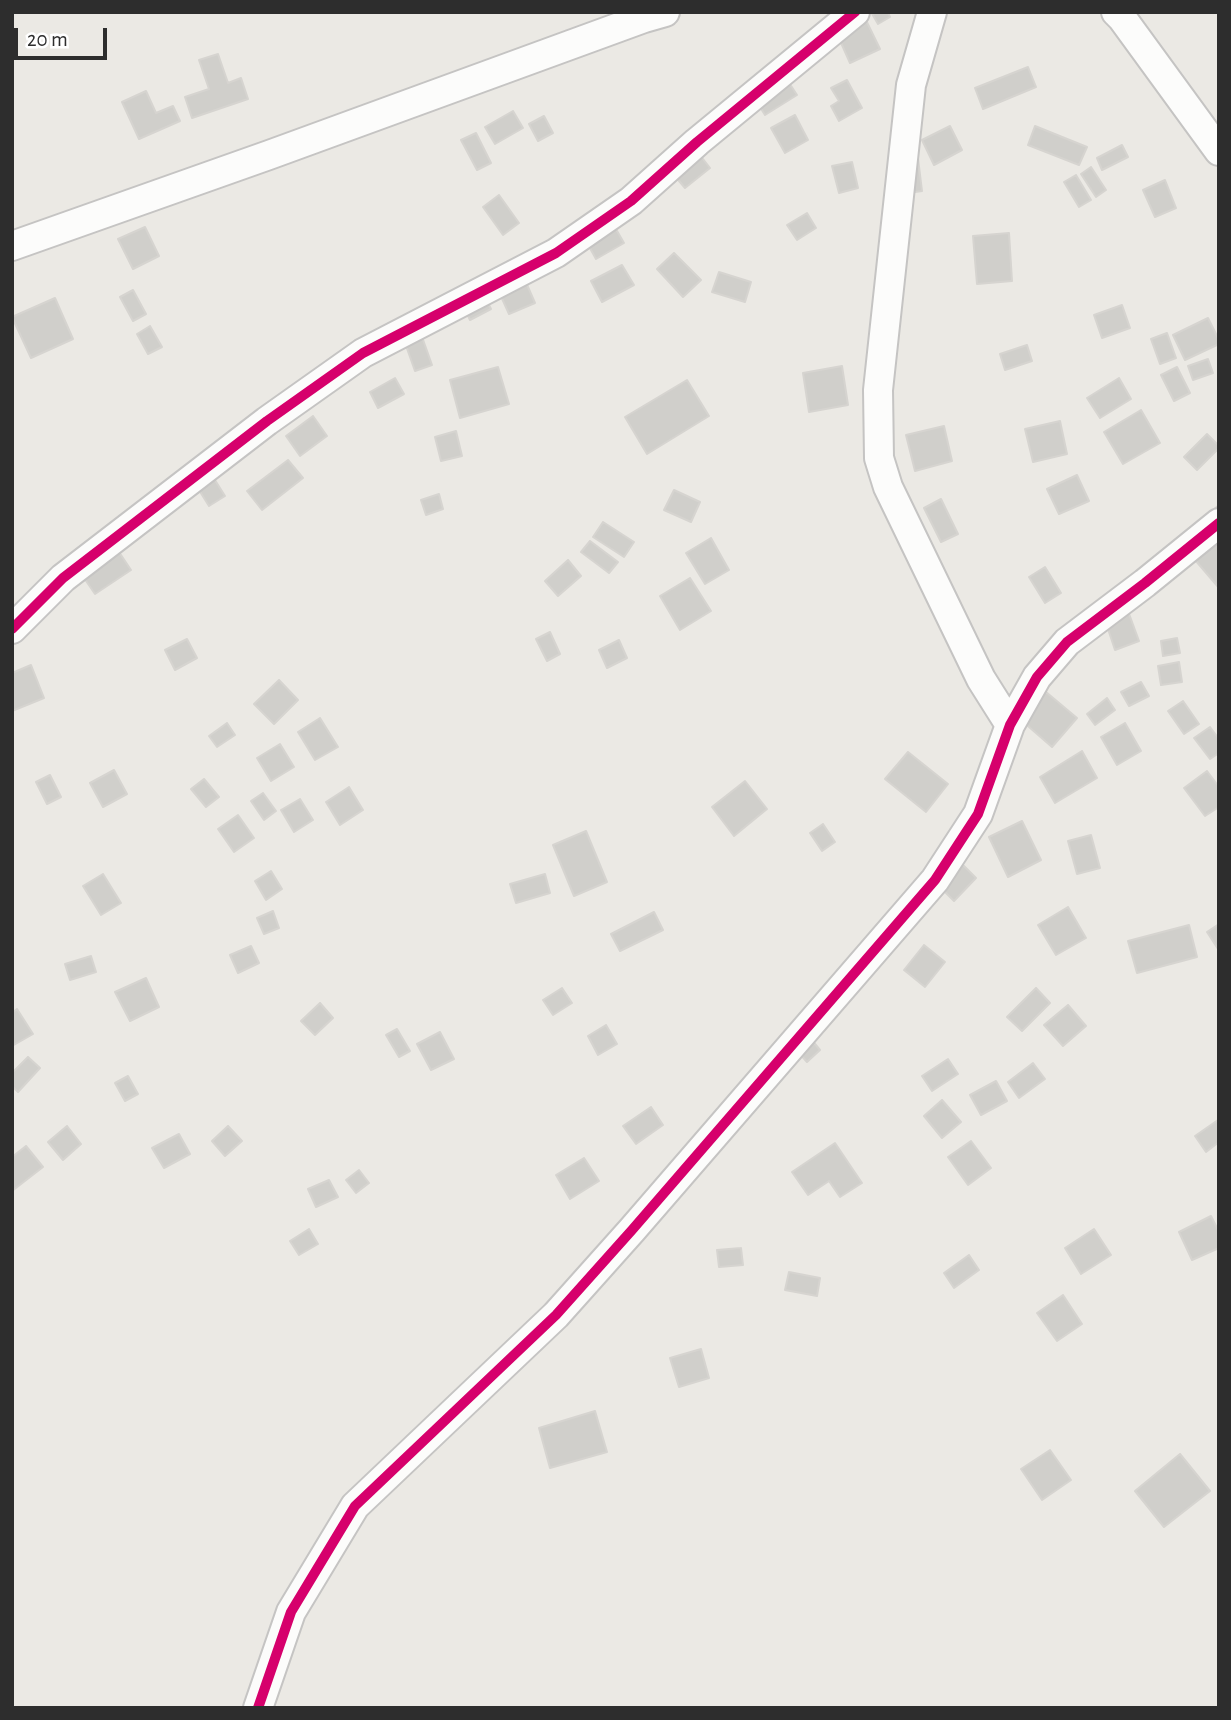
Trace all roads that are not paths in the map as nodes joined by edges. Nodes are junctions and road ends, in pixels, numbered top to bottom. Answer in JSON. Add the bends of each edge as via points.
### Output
{"nodes":[{"id":1,"x":665,"y":12,"type":"edge"},
{"id":2,"x":855,"y":12,"type":"edge"},
{"id":3,"x":932,"y":12,"type":"edge"},
{"id":4,"x":1120,"y":14,"type":"edge"},
{"id":5,"x":1219,"y":151,"type":"edge"},
{"id":6,"x":12,"y":246,"type":"edge"},
{"id":7,"x":1219,"y":523,"type":"edge"},
{"id":8,"x":12,"y":629,"type":"edge"},
{"id":9,"x":1010,"y":725,"type":"junction"},
{"id":10,"x":258,"y":1708,"type":"edge"}],
"edges":[{"from":1,"to":6,"type":"street"},
{"from":2,"to":8,"type":"street","via":[[631,201],[556,253],[363,353],[63,578]]},
{"from":3,"to":9,"type":"street","via":[[911,85],[878,390],[879,458],[888,487],[981,679]]},
{"from":4,"to":5,"type":"street"},
{"from":7,"to":9,"type":"street","via":[[1068,642],[1037,677]]},
{"from":9,"to":10,"type":"street","via":[[978,814],[935,880],[556,1315],[355,1506],[291,1612]]}]}
